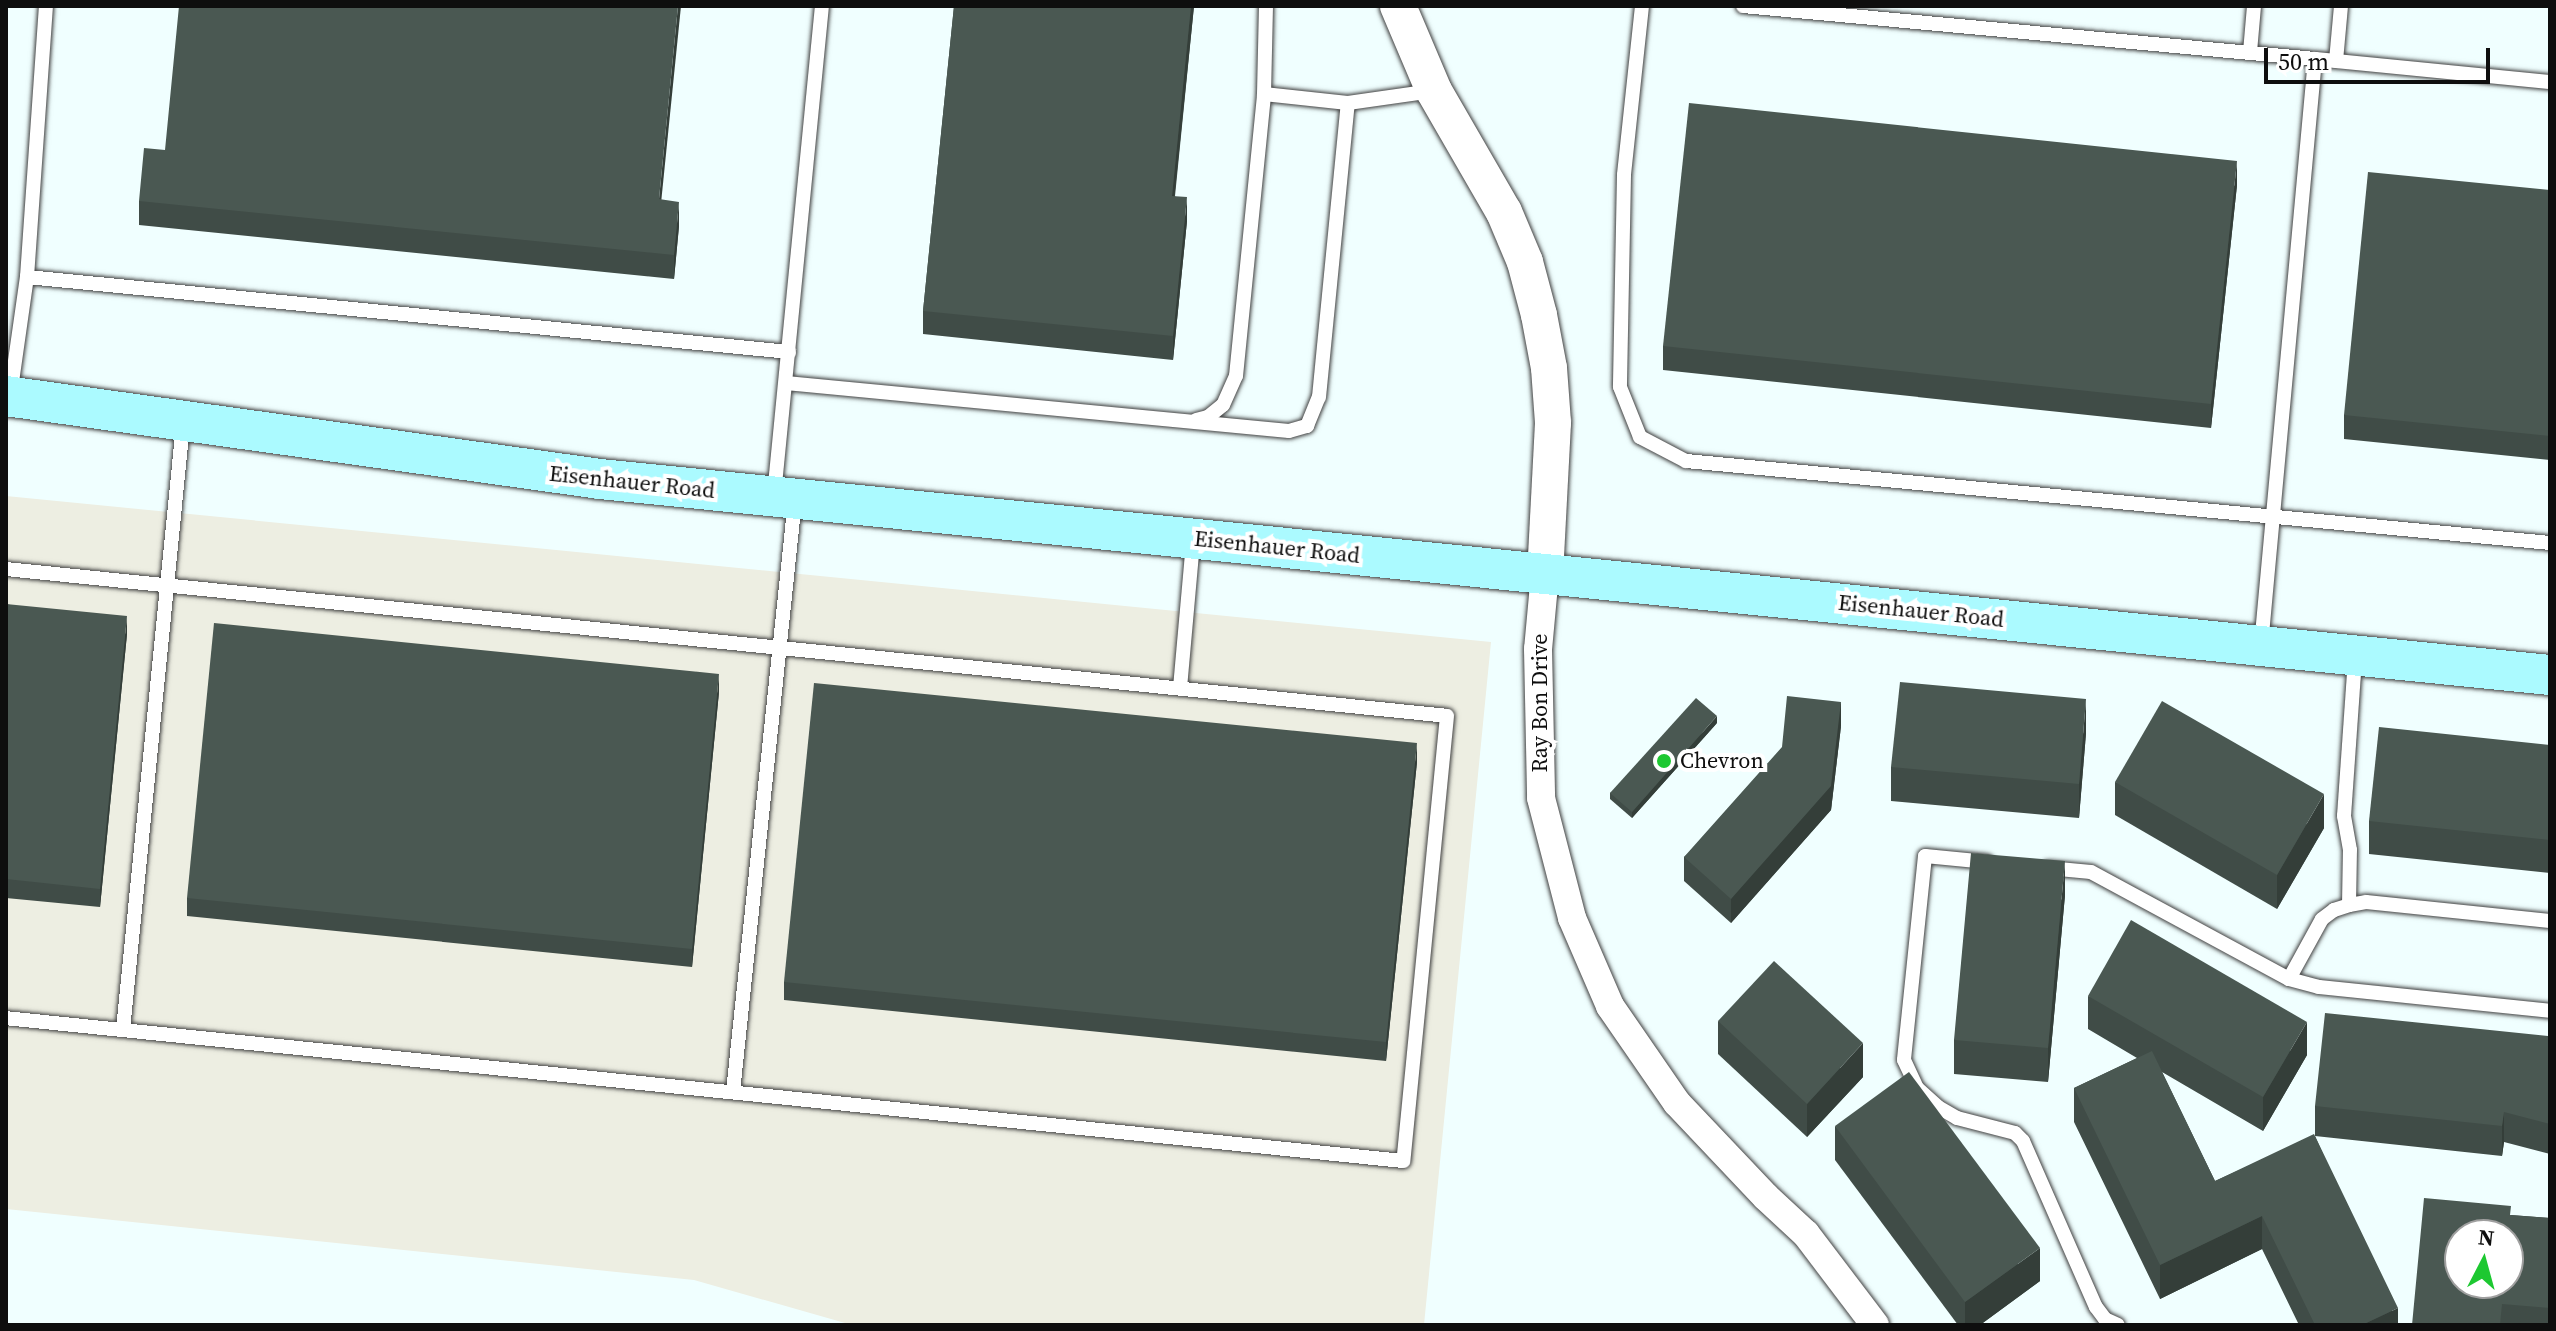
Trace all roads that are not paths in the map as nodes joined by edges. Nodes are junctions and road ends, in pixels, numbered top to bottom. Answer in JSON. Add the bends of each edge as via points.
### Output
{"nodes":[{"id":1,"x":46,"y":6,"type":"edge"},
{"id":2,"x":822,"y":6,"type":"edge"},
{"id":3,"x":1266,"y":6,"type":"edge"},
{"id":4,"x":1642,"y":6,"type":"edge"},
{"id":5,"x":1743,"y":6,"type":"edge"},
{"id":6,"x":2254,"y":6,"type":"edge"},
{"id":7,"x":2341,"y":6,"type":"edge"},
{"id":8,"x":1405,"y":8,"type":"edge"},
{"id":9,"x":2250,"y":52,"type":"junction"},
{"id":10,"x":2315,"y":59,"type":"junction"},
{"id":11,"x":2336,"y":61,"type":"junction"},
{"id":12,"x":2550,"y":82,"type":"edge"},
{"id":13,"x":1434,"y":91,"type":"junction"},
{"id":14,"x":1264,"y":94,"type":"junction"},
{"id":15,"x":1348,"y":103,"type":"junction"},
{"id":16,"x":27,"y":277,"type":"junction"},
{"id":17,"x":789,"y":352,"type":"junction"},
{"id":18,"x":786,"y":383,"type":"junction"},
{"id":19,"x":8,"y":397,"type":"edge"},
{"id":20,"x":1177,"y":421,"type":"junction"},
{"id":21,"x":183,"y":422,"type":"junction"},
{"id":22,"x":784,"y":498,"type":"junction"},
{"id":23,"x":2274,"y":515,"type":"junction"},
{"id":24,"x":1193,"y":538,"type":"junction"},
{"id":25,"x":2550,"y":543,"type":"edge"},
{"id":26,"x":6,"y":569,"type":"edge"},
{"id":27,"x":1545,"y":574,"type":"junction"},
{"id":28,"x":167,"y":586,"type":"junction"},
{"id":29,"x":2261,"y":646,"type":"junction"},
{"id":30,"x":780,"y":648,"type":"junction"},
{"id":31,"x":2355,"y":655,"type":"junction"},
{"id":32,"x":2550,"y":675,"type":"edge"},
{"id":33,"x":1180,"y":688,"type":"junction"},
{"id":34,"x":2000,"y":863,"type":"edge"},
{"id":35,"x":2030,"y":866,"type":"edge"},
{"id":36,"x":2349,"y":905,"type":"junction"},
{"id":37,"x":2550,"y":921,"type":"edge"},
{"id":38,"x":2289,"y":979,"type":"junction"},
{"id":39,"x":2550,"y":1011,"type":"edge"},
{"id":40,"x":6,"y":1018,"type":"edge"},
{"id":41,"x":123,"y":1030,"type":"junction"},
{"id":42,"x":733,"y":1092,"type":"junction"},
{"id":43,"x":1875,"y":1325,"type":"edge"},
{"id":44,"x":2118,"y":1325,"type":"edge"}],
"edges":[{"from":1,"to":16,"type":"lane"},
{"from":2,"to":17,"type":"lane"},
{"from":3,"to":14,"type":"lane"},
{"from":4,"to":23,"type":"lane","via":[[1624,175],[1620,387],[1640,437],[1686,461]]},
{"from":5,"to":9,"type":"lane"},
{"from":6,"to":9,"type":"lane"},
{"from":7,"to":11,"type":"lane"},
{"from":8,"to":13,"type":"street","name":"Ray Bon Drive"},
{"from":9,"to":10,"type":"lane"},
{"from":10,"to":11,"type":"lane"},
{"from":10,"to":23,"type":"lane"},
{"from":11,"to":12,"type":"lane"},
{"from":13,"to":15,"type":"lane"},
{"from":13,"to":27,"type":"street","name":"Ray Bon Drive","via":[[1504,212],[1539,315],[1553,423]]},
{"from":14,"to":15,"type":"lane"},
{"from":14,"to":20,"type":"lane","via":[[1236,376],[1232,391],[1215,411],[1199,420]]},
{"from":15,"to":20,"type":"lane","via":[[1315,412],[1307,426],[1289,431]]},
{"from":16,"to":17,"type":"lane"},
{"from":16,"to":19,"type":"lane"},
{"from":17,"to":18,"type":"lane"},
{"from":18,"to":20,"type":"lane"},
{"from":18,"to":22,"type":"lane"},
{"from":19,"to":21,"type":"main road","name":"Eisenhauer Road"},
{"from":21,"to":22,"type":"main road","name":"Eisenhauer Road","via":[[436,459]]},
{"from":21,"to":28,"type":"lane"},
{"from":22,"to":24,"type":"main road","name":"Eisenhauer Road"},
{"from":22,"to":30,"type":"lane"},
{"from":23,"to":25,"type":"lane"},
{"from":23,"to":29,"type":"lane"},
{"from":24,"to":27,"type":"main road","name":"Eisenhauer Road"},
{"from":24,"to":33,"type":"lane"},
{"from":26,"to":28,"type":"lane"},
{"from":27,"to":29,"type":"main road","name":"Eisenhauer Road"},
{"from":27,"to":43,"type":"street","name":"Ray Bon Drive","via":[[1538,649],[1541,798],[1572,918],[1610,1006],[1677,1103],[1806,1234]]},
{"from":28,"to":30,"type":"lane"},
{"from":28,"to":41,"type":"lane"},
{"from":29,"to":31,"type":"main road","name":"Eisenhauer Road"},
{"from":30,"to":33,"type":"lane"},
{"from":30,"to":42,"type":"lane"},
{"from":31,"to":32,"type":"main road","name":"Eisenhauer Road"},
{"from":31,"to":36,"type":"lane","via":[[2344,816],[2350,850]]},
{"from":33,"to":42,"type":"lane","via":[[1447,716],[1403,1161]]},
{"from":34,"to":44,"type":"lane","via":[[1925,856],[1904,1060],[1917,1088],[1938,1107],[1957,1118],[2015,1133],[2023,1141],[2096,1307]]},
{"from":35,"to":38,"type":"lane","via":[[2091,872]]},
{"from":36,"to":37,"type":"lane","via":[[2366,902]]},
{"from":36,"to":38,"type":"lane","via":[[2322,919]]},
{"from":38,"to":39,"type":"lane","via":[[2319,987]]},
{"from":40,"to":41,"type":"lane"},
{"from":41,"to":42,"type":"lane"}]}
